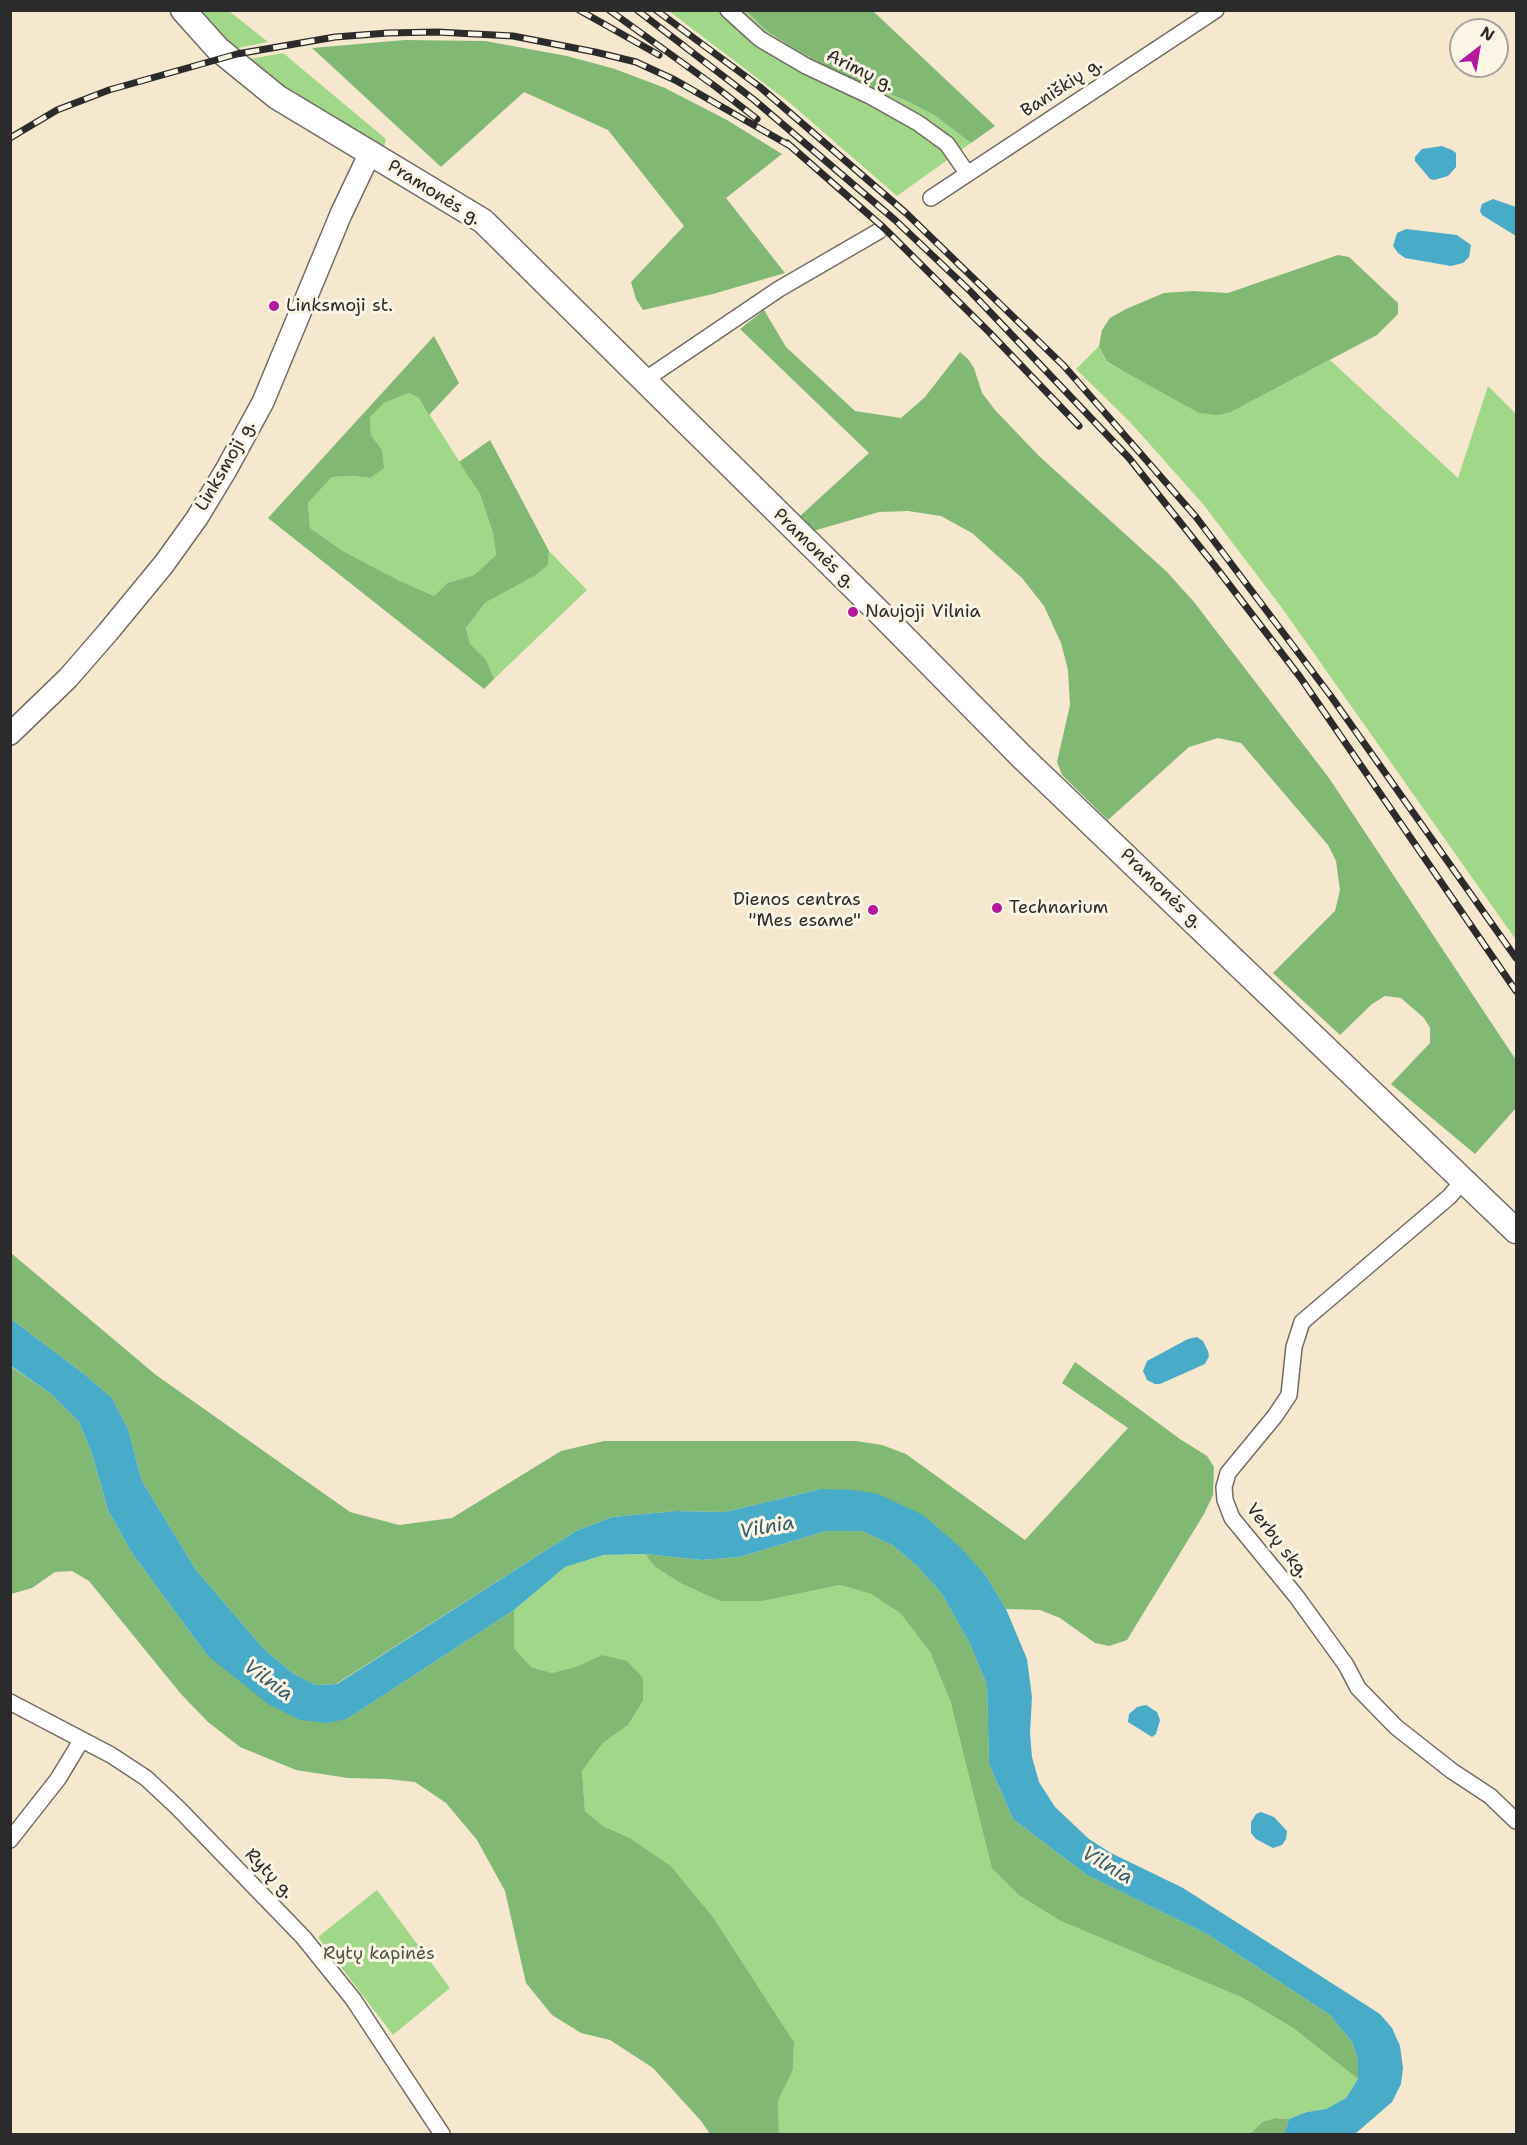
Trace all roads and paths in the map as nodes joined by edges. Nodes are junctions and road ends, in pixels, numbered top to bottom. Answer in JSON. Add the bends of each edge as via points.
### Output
{"nodes":[{"id":1,"x":183,"y":10,"type":"edge"},
{"id":2,"x":728,"y":10,"type":"edge"},
{"id":3,"x":1216,"y":10,"type":"edge"},
{"id":4,"x":370,"y":153,"type":"junction"},
{"id":5,"x":967,"y":173,"type":"junction"},
{"id":6,"x":931,"y":198,"type":"dead end"},
{"id":7,"x":879,"y":231,"type":"dead end"},
{"id":8,"x":643,"y":381,"type":"junction"},
{"id":9,"x":10,"y":734,"type":"edge"},
{"id":10,"x":1464,"y":1180,"type":"junction"},
{"id":11,"x":1516,"y":1231,"type":"edge"},
{"id":12,"x":10,"y":1702,"type":"edge"},
{"id":13,"x":81,"y":1741,"type":"junction"},
{"id":14,"x":1516,"y":1821,"type":"edge"},
{"id":15,"x":10,"y":1840,"type":"edge"},
{"id":16,"x":442,"y":2134,"type":"edge"}],
"edges":[{"from":1,"to":4,"type":"main road","name":"Pramonės g.","via":[[218,49],[277,97]]},
{"from":2,"to":5,"type":"street","name":"Arimų g.","via":[[760,39],[918,123],[947,144]]},
{"from":3,"to":5,"type":"street","name":"Baniškių g."},
{"from":4,"to":8,"type":"main road","name":"Pramonės g.","via":[[483,222]]},
{"from":4,"to":9,"type":"main road","name":"Linksmoji g.","via":[[340,214],[263,402],[203,508],[164,564],[108,632],[68,678]]},
{"from":5,"to":6,"type":"street","name":"Baniškių g."},
{"from":7,"to":8,"type":"street","via":[[780,289]]},
{"from":8,"to":10,"type":"main road","name":"Pramonės g.","via":[[1023,757]]},
{"from":10,"to":11,"type":"main road","name":"Pramonės g."},
{"from":10,"to":14,"type":"street","name":"Verbų skg.","via":[[1302,1322],[1294,1347],[1289,1395],[1228,1473],[1225,1500],[1232,1518],[1296,1596],[1358,1688],[1396,1727],[1490,1796]]},
{"from":12,"to":13,"type":"street","name":"Rytų g."},
{"from":13,"to":15,"type":"street","via":[[58,1779]]},
{"from":13,"to":16,"type":"street","name":"Rytų g.","via":[[146,1778],[303,1937],[353,1999]]}]}
